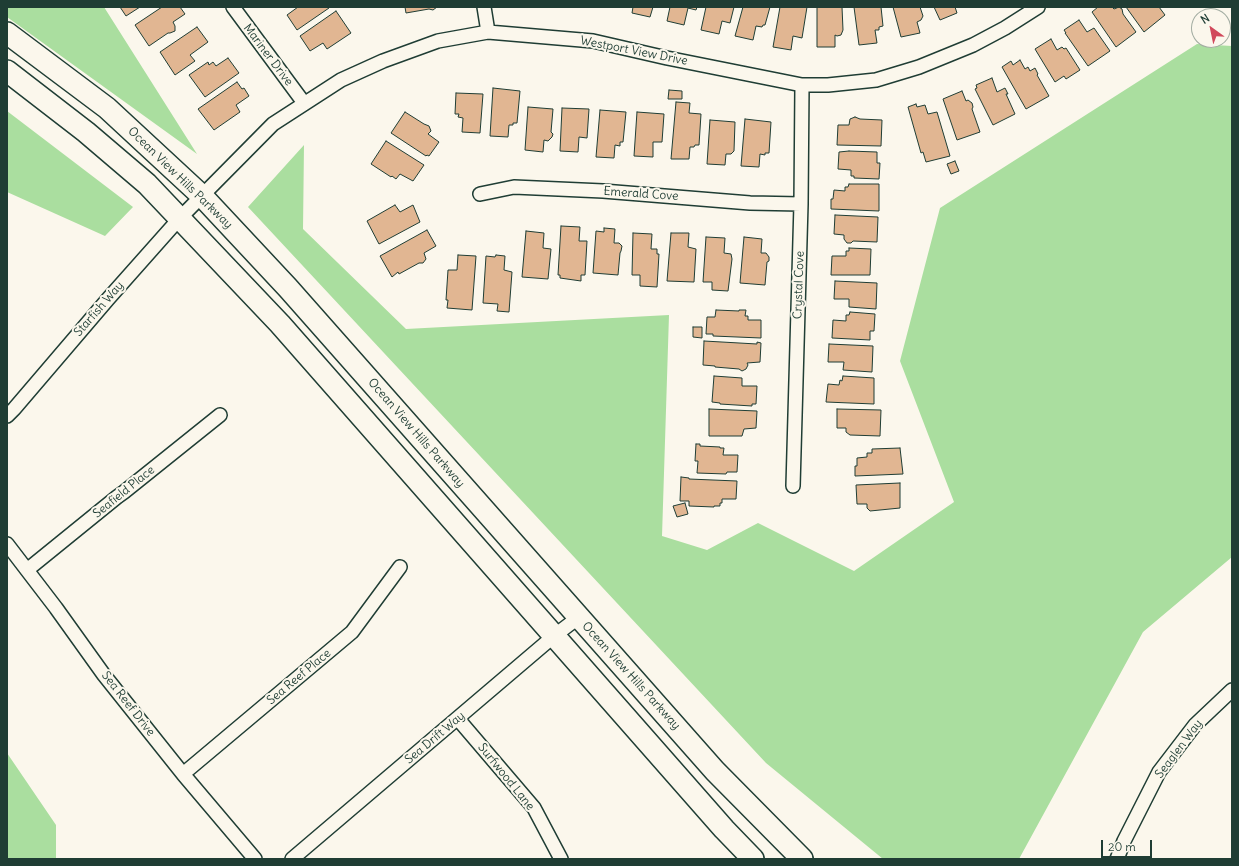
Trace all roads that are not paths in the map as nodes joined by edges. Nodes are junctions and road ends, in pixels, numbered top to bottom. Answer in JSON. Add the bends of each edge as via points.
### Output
{"nodes":[{"id":1,"x":233,"y":7,"type":"edge"},
{"id":2,"x":484,"y":7,"type":"edge"},
{"id":3,"x":1038,"y":7,"type":"edge"},
{"id":4,"x":488,"y":32,"type":"junction"},
{"id":5,"x":7,"y":33,"type":"edge"},
{"id":6,"x":7,"y":72,"type":"edge"},
{"id":7,"x":802,"y":85,"type":"junction"},
{"id":8,"x":304,"y":103,"type":"junction"},
{"id":9,"x":480,"y":194,"type":"dead end"},
{"id":10,"x":198,"y":200,"type":"junction"},
{"id":11,"x":801,"y":204,"type":"junction"},
{"id":12,"x":179,"y":219,"type":"junction"},
{"id":13,"x":7,"y":416,"type":"edge"},
{"id":14,"x":220,"y":416,"type":"dead end"},
{"id":15,"x":793,"y":486,"type":"dead end"},
{"id":16,"x":7,"y":544,"type":"edge"},
{"id":17,"x":400,"y":567,"type":"dead end"},
{"id":18,"x":27,"y":570,"type":"junction"},
{"id":19,"x":579,"y":617,"type":"junction"},
{"id":20,"x":554,"y":636,"type":"junction"},
{"id":21,"x":1232,"y":690,"type":"edge"},
{"id":22,"x":458,"y":719,"type":"junction"},
{"id":23,"x":184,"y":774,"type":"junction"},
{"id":24,"x":255,"y":859,"type":"edge"},
{"id":25,"x":292,"y":859,"type":"edge"},
{"id":26,"x":561,"y":859,"type":"edge"},
{"id":27,"x":753,"y":859,"type":"edge"},
{"id":28,"x":802,"y":859,"type":"edge"},
{"id":29,"x":1117,"y":859,"type":"edge"}],
"edges":[{"from":1,"to":8,"type":"street","name":"Mariner Drive"},
{"from":2,"to":4,"type":"street"},
{"from":3,"to":7,"type":"street","name":"Westport View Drive","via":[[973,45],[919,67],[876,80]]},
{"from":4,"to":7,"type":"street","name":"Westport View Drive","via":[[593,41]]},
{"from":4,"to":8,"type":"street","name":"Westport View Drive","via":[[438,41],[383,61],[341,80]]},
{"from":5,"to":10,"type":"main road","name":"Ocean View Hills Parkway","via":[[107,108]]},
{"from":6,"to":12,"type":"main road","via":[[86,132],[147,184]]},
{"from":7,"to":11,"type":"street","name":"Crystal Cove"},
{"from":8,"to":10,"type":"street","name":"Westport View Drive","via":[[274,124]]},
{"from":9,"to":11,"type":"street","name":"Emerald Cove","via":[[514,187],[603,191],[750,203]]},
{"from":10,"to":12,"type":"street","name":"Starfish Way"},
{"from":10,"to":19,"type":"main road","name":"Ocean View Hills Parkway","via":[[288,288]]},
{"from":11,"to":15,"type":"street","name":"Crystal Cove"},
{"from":12,"to":13,"type":"street","name":"Starfish Way"},
{"from":12,"to":20,"type":"main road","via":[[280,324]]},
{"from":14,"to":18,"type":"street","name":"Seafield Place"},
{"from":16,"to":18,"type":"street","name":"Sea Reef Drive"},
{"from":17,"to":23,"type":"street","name":"Sea Reef Place","via":[[352,632]]},
{"from":18,"to":23,"type":"street","name":"Sea Reef Drive","via":[[104,675]]},
{"from":19,"to":20,"type":"street","name":"Sea Drift Way"},
{"from":19,"to":28,"type":"main road","name":"Ocean View Hills Parkway","via":[[715,771]]},
{"from":20,"to":22,"type":"street","name":"Sea Drift Way"},
{"from":20,"to":27,"type":"main road"},
{"from":21,"to":29,"type":"street","name":"Seaglen Way","via":[[1195,725],[1159,772]]},
{"from":22,"to":25,"type":"street","name":"Sea Drift Way"},
{"from":22,"to":26,"type":"street","name":"Surfwood Lane","via":[[534,808]]},
{"from":23,"to":24,"type":"street","name":"Sea Reef Drive"}]}
